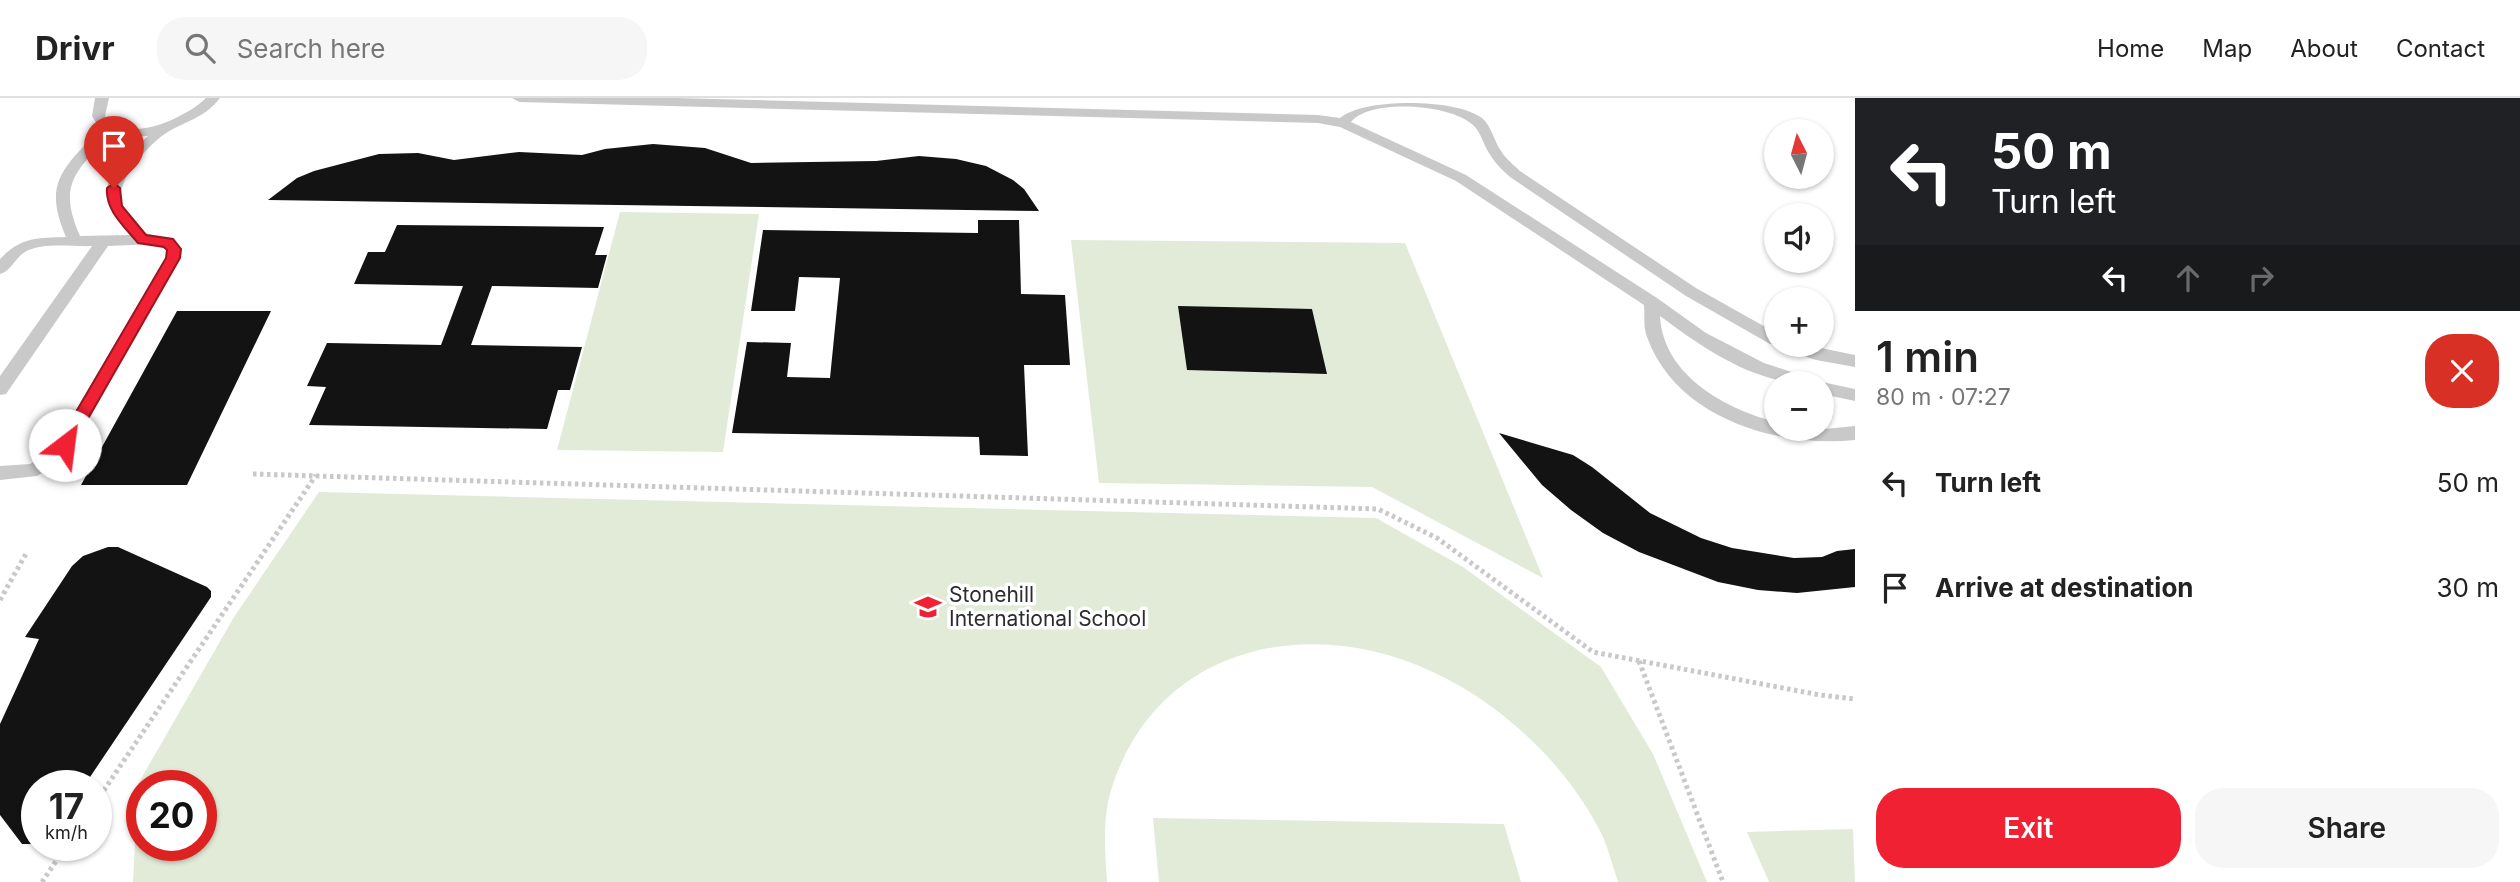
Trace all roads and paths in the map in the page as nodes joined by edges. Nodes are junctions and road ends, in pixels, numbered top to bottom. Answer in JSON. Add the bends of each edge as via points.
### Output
{"nodes":[{"id":1,"x":102,"y":98,"type":"edge"},
{"id":2,"x":213,"y":98,"type":"edge"},
{"id":3,"x":519,"y":98,"type":"edge"},
{"id":4,"x":1343,"y":123,"type":"junction"},
{"id":5,"x":108,"y":128,"type":"junction"},
{"id":6,"x":162,"y":130,"type":"junction"},
{"id":7,"x":142,"y":239,"type":"junction"},
{"id":8,"x":104,"y":241,"type":"junction"},
{"id":9,"x":75,"y":242,"type":"junction"},
{"id":10,"x":0,"y":269,"type":"edge"},
{"id":11,"x":1652,"y":302,"type":"junction"},
{"id":12,"x":1764,"y":333,"type":"edge"},
{"id":13,"x":1833,"y":357,"type":"edge"},
{"id":14,"x":1855,"y":361,"type":"edge"},
{"id":15,"x":1770,"y":371,"type":"edge"},
{"id":16,"x":0,"y":388,"type":"edge"},
{"id":17,"x":1834,"y":391,"type":"edge"},
{"id":18,"x":1855,"y":395,"type":"edge"},
{"id":19,"x":1855,"y":433,"type":"edge"},
{"id":20,"x":0,"y":473,"type":"edge"},
{"id":21,"x":253,"y":474,"type":"dead end"},
{"id":22,"x":316,"y":475,"type":"junction"},
{"id":23,"x":27,"y":552,"type":"dead end"},
{"id":24,"x":0,"y":600,"type":"edge"},
{"id":25,"x":1639,"y":662,"type":"junction"},
{"id":26,"x":1855,"y":699,"type":"edge"},
{"id":27,"x":112,"y":778,"type":"edge"},
{"id":28,"x":56,"y":861,"type":"edge"},
{"id":29,"x":42,"y":882,"type":"edge"},
{"id":30,"x":1723,"y":882,"type":"edge"}],
"edges":[{"from":1,"to":5,"type":"lane","via":[[99,120]]},
{"from":2,"to":6,"type":"lane","via":[[199,113]]},
{"from":3,"to":4,"type":"lane"},
{"from":4,"to":11,"type":"lane","via":[[1461,178]]},
{"from":4,"to":12,"type":"lane","via":[[1353,111],[1377,101],[1436,101],[1456,108],[1477,121],[1496,155],[1515,174],[1690,292]]},
{"from":5,"to":6,"type":"lane","via":[[140,135]]},
{"from":5,"to":9,"type":"lane","via":[[63,187],[61,208]]},
{"from":6,"to":7,"type":"lane","via":[[121,173],[114,188],[116,207]]},
{"from":7,"to":8,"type":"lane"},
{"from":7,"to":20,"type":"lane","via":[[168,243],[174,249],[173,258],[65,445],[45,467],[28,473]]},
{"from":8,"to":9,"type":"lane"},
{"from":8,"to":16,"type":"lane"},
{"from":9,"to":10,"type":"lane","via":[[26,245],[12,253]]},
{"from":11,"to":15,"type":"lane","via":[[1700,337]]},
{"from":11,"to":19,"type":"lane","via":[[1651,326],[1660,352],[1683,379],[1715,404],[1741,418],[1792,434],[1840,437]]},
{"from":13,"to":14,"type":"lane"},
{"from":17,"to":18,"type":"lane"},
{"from":21,"to":22,"type":"path"},
{"from":22,"to":25,"type":"path","via":[[1378,509],[1437,538],[1593,652]]},
{"from":22,"to":27,"type":"path"},
{"from":23,"to":24,"type":"path"},
{"from":25,"to":26,"type":"path"},
{"from":25,"to":30,"type":"path"},
{"from":28,"to":29,"type":"path"}]}
